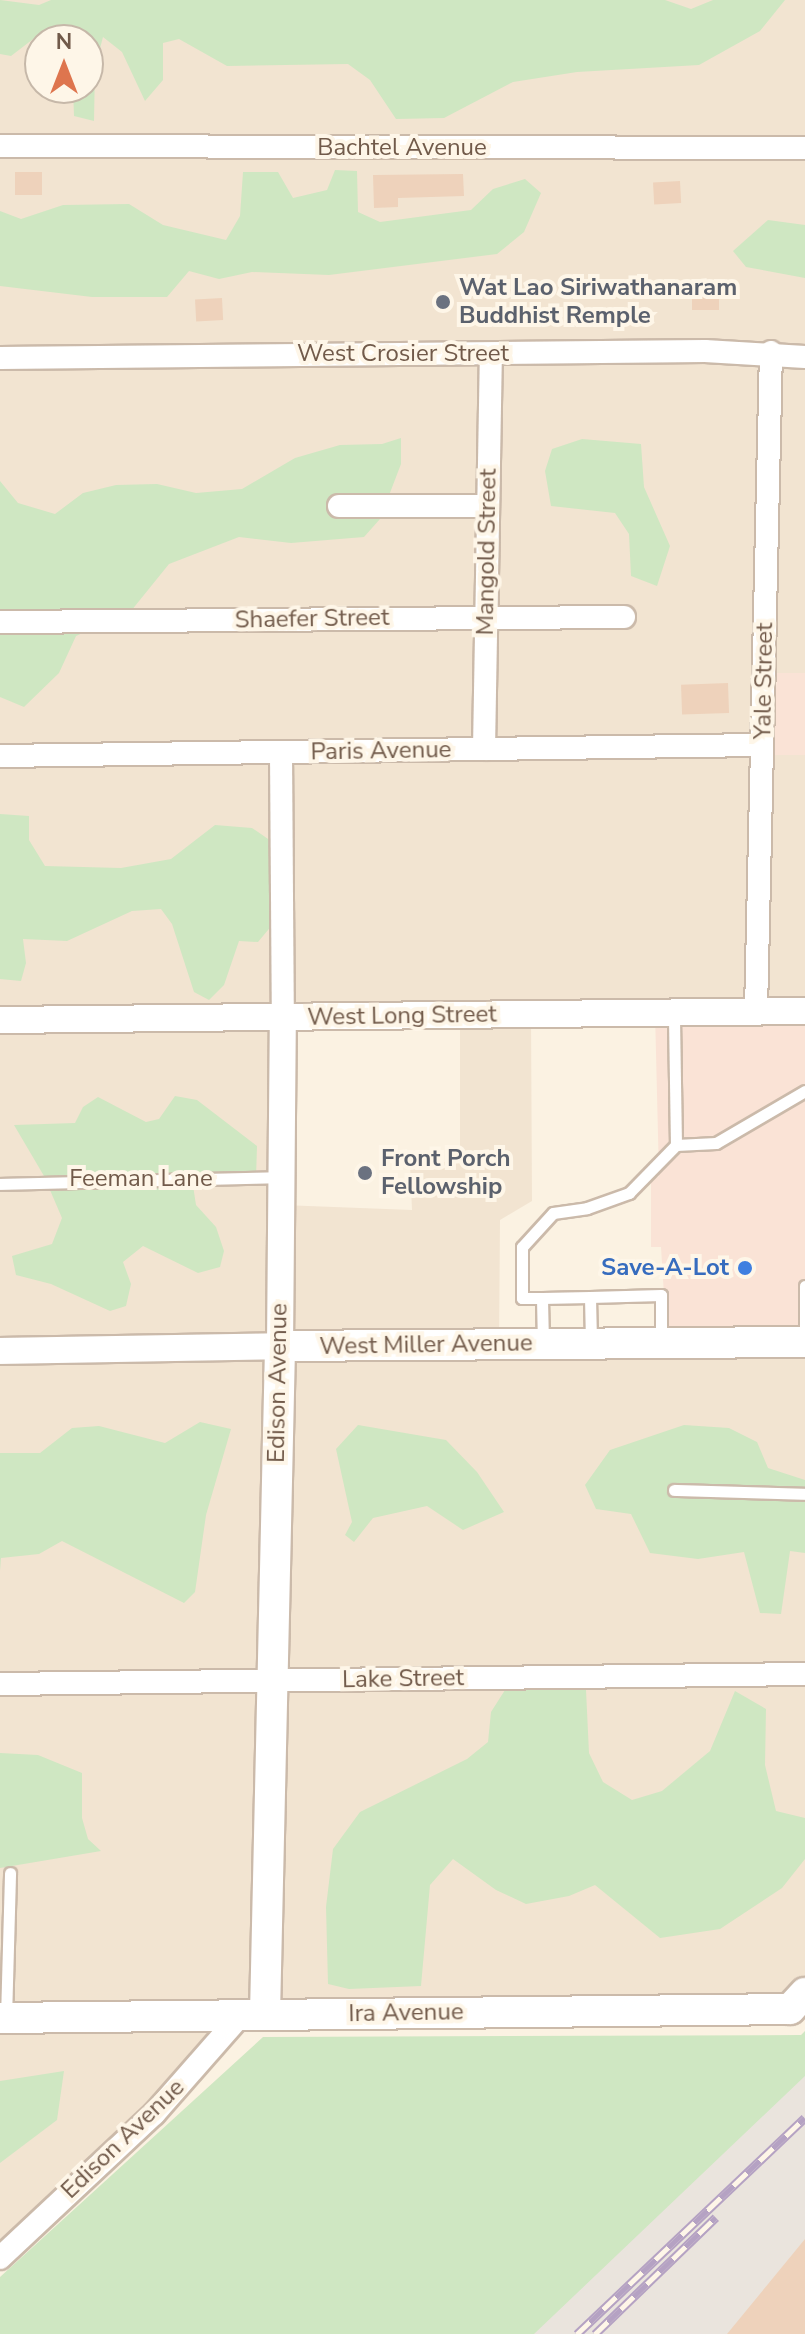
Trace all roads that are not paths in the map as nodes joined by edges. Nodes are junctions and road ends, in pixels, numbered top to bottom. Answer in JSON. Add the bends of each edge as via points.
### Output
{"nodes":[{"id":1,"x":0,"y":146,"type":"edge"},
{"id":2,"x":805,"y":148,"type":"edge"},
{"id":3,"x":771,"y":352,"type":"junction"},
{"id":4,"x":491,"y":354,"type":"junction"},
{"id":5,"x":805,"y":357,"type":"edge"},
{"id":6,"x":0,"y":358,"type":"edge"},
{"id":7,"x":339,"y":506,"type":"dead end"},
{"id":8,"x":487,"y":506,"type":"junction"},
{"id":9,"x":624,"y":617,"type":"dead end"},
{"id":10,"x":485,"y":619,"type":"junction"},
{"id":11,"x":0,"y":622,"type":"edge"},
{"id":12,"x":762,"y":745,"type":"junction"},
{"id":13,"x":484,"y":749,"type":"junction"},
{"id":14,"x":281,"y":753,"type":"junction"},
{"id":15,"x":0,"y":756,"type":"edge"},
{"id":16,"x":674,"y":1011,"type":"junction"},
{"id":17,"x":756,"y":1011,"type":"junction"},
{"id":18,"x":805,"y":1011,"type":"edge"},
{"id":19,"x":283,"y":1019,"type":"junction"},
{"id":20,"x":0,"y":1020,"type":"edge"},
{"id":21,"x":805,"y":1091,"type":"edge"},
{"id":22,"x":676,"y":1145,"type":"junction"},
{"id":23,"x":282,"y":1177,"type":"junction"},
{"id":24,"x":0,"y":1184,"type":"edge"},
{"id":25,"x":805,"y":1286,"type":"edge"},
{"id":26,"x":590,"y":1297,"type":"junction"},
{"id":27,"x":542,"y":1298,"type":"junction"},
{"id":28,"x":805,"y":1333,"type":"edge"},
{"id":29,"x":805,"y":1342,"type":"edge"},
{"id":30,"x":661,"y":1343,"type":"junction"},
{"id":31,"x":543,"y":1344,"type":"junction"},
{"id":32,"x":591,"y":1344,"type":"junction"},
{"id":33,"x":280,"y":1346,"type":"junction"},
{"id":34,"x":0,"y":1351,"type":"edge"},
{"id":35,"x":674,"y":1490,"type":"dead end"},
{"id":36,"x":805,"y":1494,"type":"edge"},
{"id":37,"x":805,"y":1674,"type":"edge"},
{"id":38,"x":271,"y":1681,"type":"junction"},
{"id":39,"x":0,"y":1684,"type":"edge"},
{"id":40,"x":10,"y":1873,"type":"dead end"},
{"id":41,"x":805,"y":1993,"type":"edge"},
{"id":42,"x":253,"y":2014,"type":"junction"},
{"id":43,"x":3,"y":2018,"type":"edge"},
{"id":44,"x":0,"y":2258,"type":"edge"}],
"edges":[{"from":1,"to":2,"type":"street","name":"Bachtel Avenue"},
{"from":3,"to":4,"type":"street","name":"West Crosier Street"},
{"from":3,"to":5,"type":"street","name":"West Crosier Street"},
{"from":3,"to":12,"type":"street","name":"Yale Street"},
{"from":4,"to":6,"type":"street","name":"West Crosier Street"},
{"from":4,"to":8,"type":"street","name":"Mangold Street"},
{"from":7,"to":8,"type":"street"},
{"from":8,"to":10,"type":"street","name":"Mangold Street"},
{"from":9,"to":10,"type":"street","name":"Shaefer Street"},
{"from":10,"to":11,"type":"street","name":"Shaefer Street"},
{"from":10,"to":13,"type":"street","name":"Mangold Street"},
{"from":12,"to":13,"type":"street","name":"Paris Avenue"},
{"from":12,"to":17,"type":"street","name":"Yale Street"},
{"from":13,"to":14,"type":"street","name":"Paris Avenue"},
{"from":14,"to":15,"type":"street","name":"Paris Avenue"},
{"from":14,"to":19,"type":"street","name":"Edison Avenue"},
{"from":16,"to":17,"type":"street","name":"West Long Street"},
{"from":16,"to":19,"type":"street","name":"West Long Street"},
{"from":16,"to":22,"type":"lane"},
{"from":17,"to":18,"type":"street","name":"West Long Street"},
{"from":19,"to":20,"type":"street","name":"West Long Street"},
{"from":19,"to":23,"type":"street","name":"Edison Avenue"},
{"from":21,"to":22,"type":"lane","via":[[716,1143]]},
{"from":22,"to":27,"type":"lane","via":[[629,1193],[553,1213],[534,1229],[522,1247],[522,1298]]},
{"from":23,"to":24,"type":"lane","name":"Feeman Lane"},
{"from":23,"to":33,"type":"street","name":"Edison Avenue"},
{"from":25,"to":28,"type":"lane"},
{"from":26,"to":27,"type":"lane"},
{"from":26,"to":30,"type":"lane","via":[[661,1295]]},
{"from":26,"to":32,"type":"lane"},
{"from":27,"to":31,"type":"lane"},
{"from":29,"to":30,"type":"main road","name":"West Miller Avenue"},
{"from":30,"to":32,"type":"main road","name":"West Miller Avenue"},
{"from":31,"to":32,"type":"main road","name":"West Miller Avenue"},
{"from":31,"to":33,"type":"main road","name":"West Miller Avenue"},
{"from":33,"to":34,"type":"street","name":"West Miller Avenue"},
{"from":33,"to":38,"type":"main road","name":"Edison Avenue"},
{"from":35,"to":36,"type":"lane"},
{"from":37,"to":38,"type":"street","name":"Lake Street"},
{"from":38,"to":39,"type":"street","name":"Lake Street"},
{"from":38,"to":42,"type":"main road","name":"Edison Avenue"},
{"from":40,"to":43,"type":"lane"},
{"from":41,"to":42,"type":"main road","name":"Ira Avenue","via":[[790,2009]]},
{"from":42,"to":43,"type":"main road","name":"Ira Avenue"},
{"from":42,"to":44,"type":"street","name":"Edison Avenue"}]}
